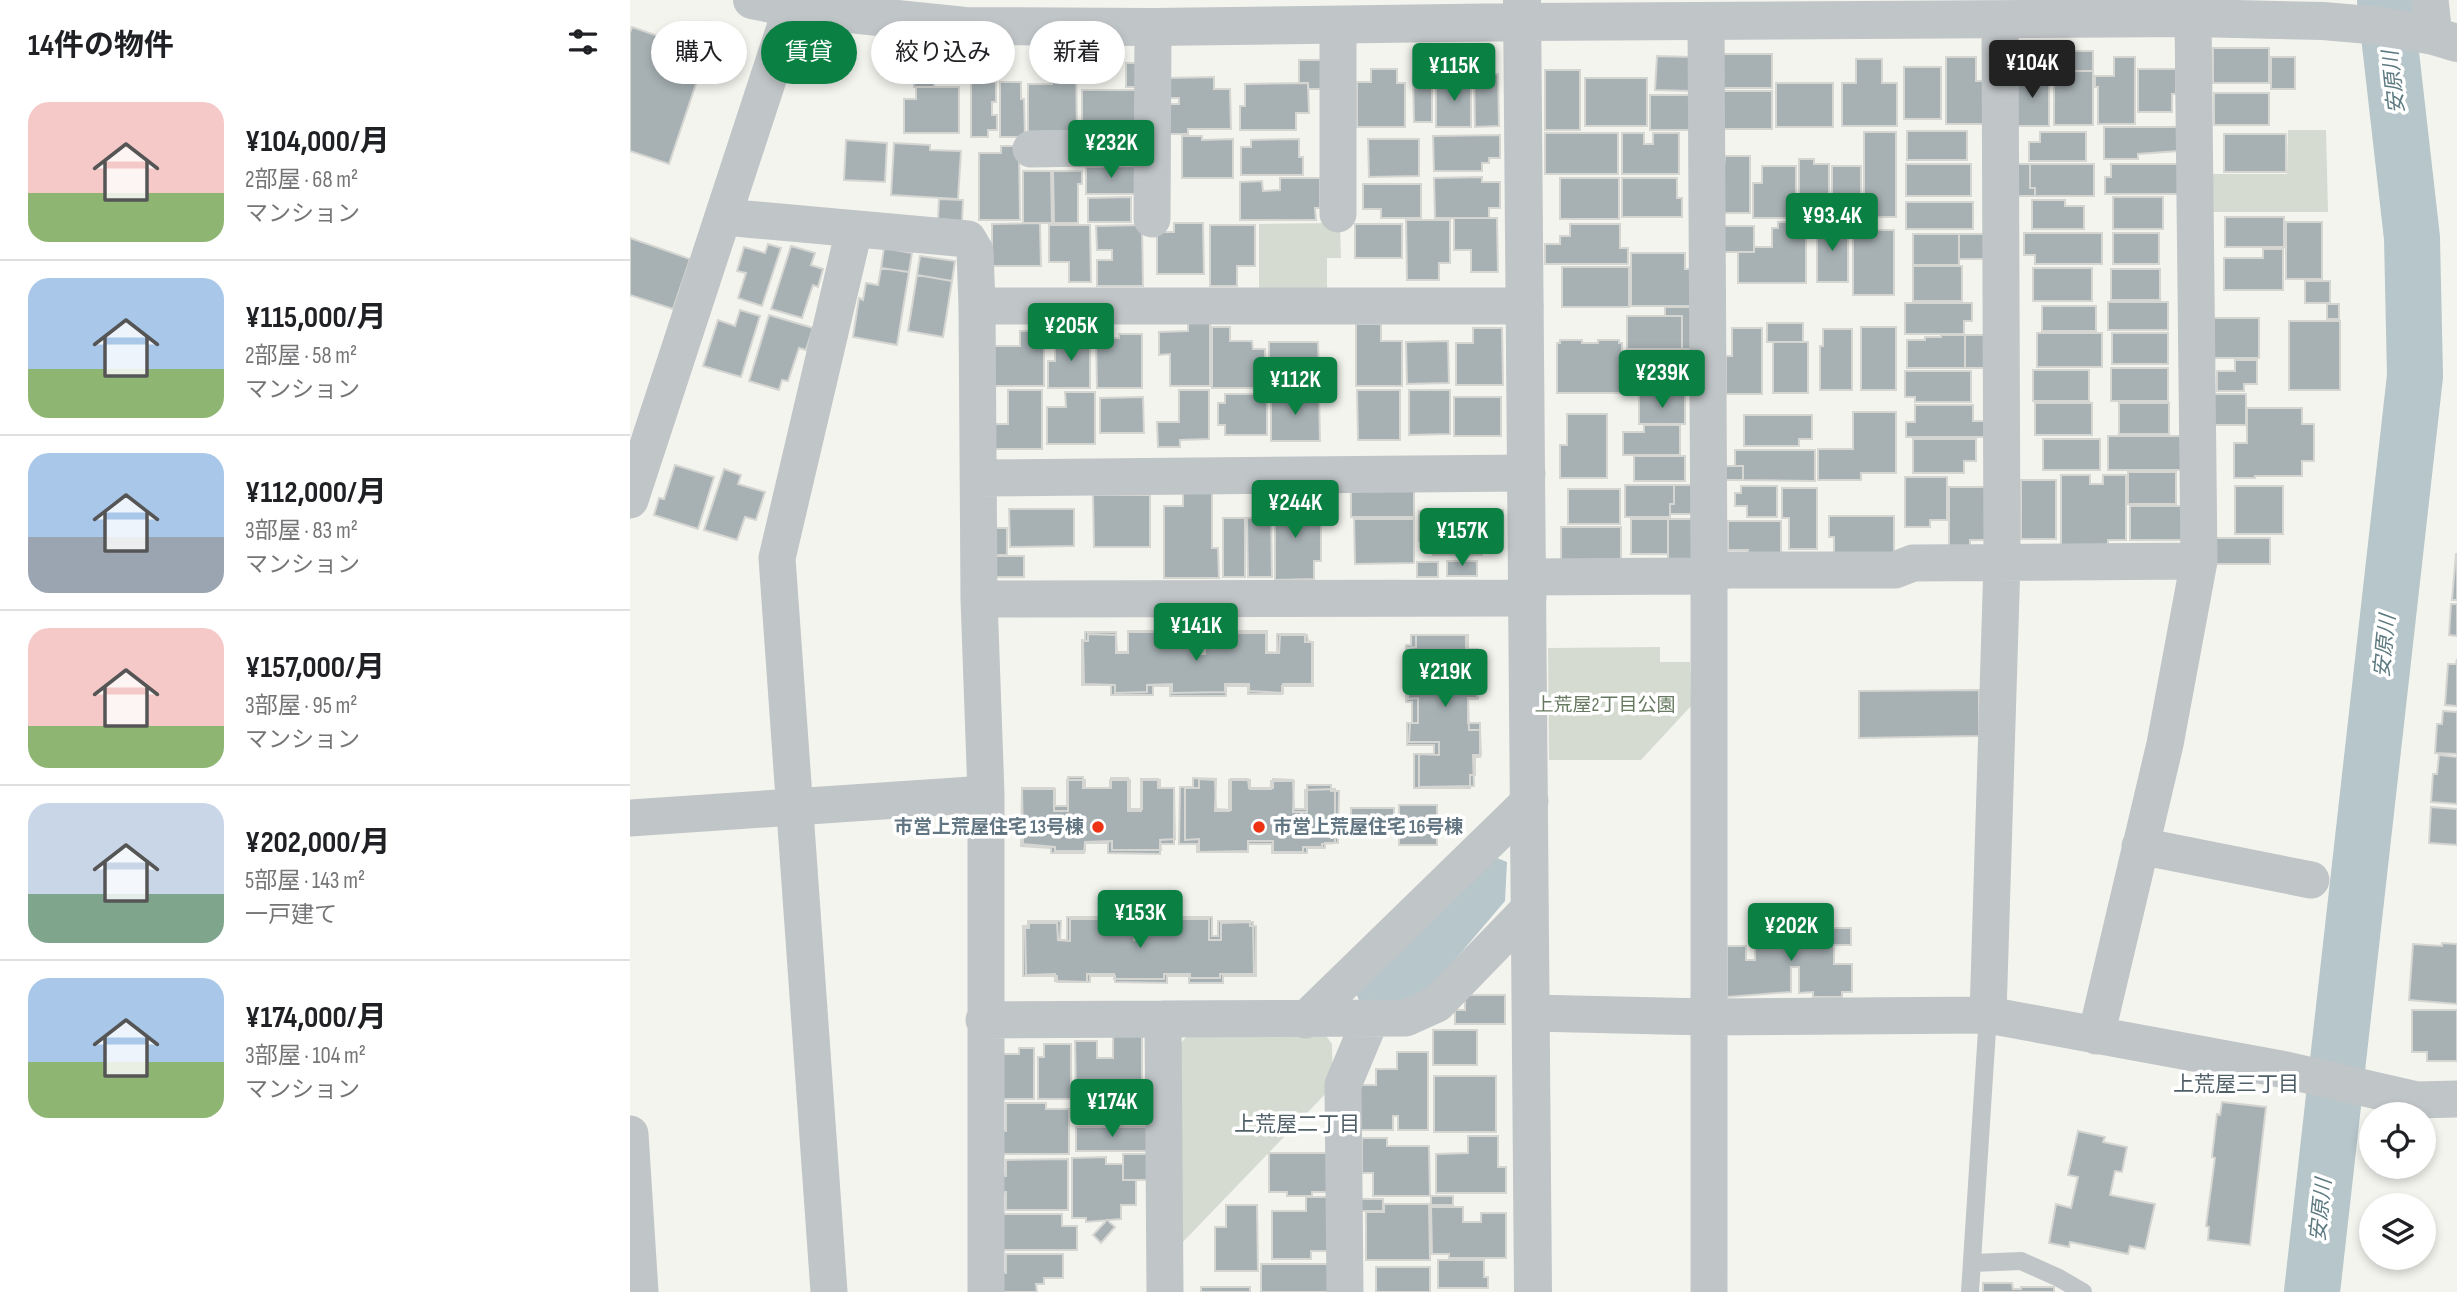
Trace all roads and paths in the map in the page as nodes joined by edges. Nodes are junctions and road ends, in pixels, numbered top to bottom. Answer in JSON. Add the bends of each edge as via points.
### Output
{"nodes":[{"id":1,"x":752,"y":0,"type":"edge"},
{"id":2,"x":793,"y":4,"type":"edge"},
{"id":3,"x":1522,"y":11,"type":"edge"},
{"id":4,"x":2193,"y":19,"type":"junction"},
{"id":5,"x":2000,"y":20,"type":"junction"},
{"id":6,"x":1706,"y":22,"type":"junction"},
{"id":7,"x":1338,"y":25,"type":"junction"},
{"id":8,"x":1153,"y":27,"type":"junction"},
{"id":9,"x":2436,"y":28,"type":"edge"},
{"id":10,"x":1152,"y":147,"type":"junction"},
{"id":11,"x":1031,"y":149,"type":"dead end"},
{"id":12,"x":1338,"y":214,"type":"dead end"},
{"id":13,"x":723,"y":217,"type":"junction"},
{"id":14,"x":1152,"y":219,"type":"dead end"},
{"id":15,"x":854,"y":230,"type":"junction"},
{"id":16,"x":977,"y":306,"type":"junction"},
{"id":17,"x":1525,"y":306,"type":"junction"},
{"id":18,"x":1527,"y":473,"type":"junction"},
{"id":19,"x":978,"y":478,"type":"junction"},
{"id":20,"x":630,"y":500,"type":"edge"},
{"id":21,"x":2199,"y":561,"type":"junction"},
{"id":22,"x":2002,"y":562,"type":"junction"},
{"id":23,"x":1709,"y":574,"type":"junction"},
{"id":24,"x":1528,"y":588,"type":"junction"},
{"id":25,"x":979,"y":599,"type":"junction"},
{"id":26,"x":986,"y":794,"type":"junction"},
{"id":27,"x":1530,"y":801,"type":"junction"},
{"id":28,"x":794,"y":806,"type":"junction"},
{"id":29,"x":630,"y":818,"type":"edge"},
{"id":30,"x":2140,"y":846,"type":"junction"},
{"id":31,"x":2311,"y":880,"type":"dead end"},
{"id":32,"x":1530,"y":908,"type":"junction"},
{"id":33,"x":1531,"y":1013,"type":"junction"},
{"id":34,"x":1988,"y":1015,"type":"junction"},
{"id":35,"x":1708,"y":1017,"type":"junction"},
{"id":36,"x":1371,"y":1018,"type":"junction"},
{"id":37,"x":1163,"y":1019,"type":"junction"},
{"id":38,"x":985,"y":1020,"type":"junction"},
{"id":39,"x":1304,"y":1020,"type":"junction"},
{"id":40,"x":2096,"y":1036,"type":"junction"},
{"id":41,"x":2457,"y":1098,"type":"edge"},
{"id":42,"x":630,"y":1134,"type":"edge"},
{"id":43,"x":1973,"y":1264,"type":"junction"},
{"id":44,"x":640,"y":1292,"type":"edge"},
{"id":45,"x":829,"y":1292,"type":"edge"},
{"id":46,"x":986,"y":1292,"type":"edge"},
{"id":47,"x":1165,"y":1292,"type":"edge"},
{"id":48,"x":1345,"y":1292,"type":"edge"},
{"id":49,"x":1533,"y":1292,"type":"edge"},
{"id":50,"x":1709,"y":1292,"type":"edge"},
{"id":51,"x":1970,"y":1292,"type":"edge"},
{"id":52,"x":2083,"y":1292,"type":"edge"}],
"edges":[{"from":1,"to":2,"type":"street"},
{"from":2,"to":8,"type":"street","via":[[965,26]]},
{"from":2,"to":13,"type":"street"},
{"from":3,"to":6,"type":"street"},
{"from":3,"to":7,"type":"street"},
{"from":3,"to":17,"type":"street"},
{"from":4,"to":5,"type":"street"},
{"from":4,"to":9,"type":"street"},
{"from":4,"to":21,"type":"street"},
{"from":5,"to":6,"type":"street"},
{"from":5,"to":22,"type":"street"},
{"from":6,"to":23,"type":"street"},
{"from":7,"to":8,"type":"street"},
{"from":7,"to":12,"type":"street"},
{"from":8,"to":10,"type":"street"},
{"from":10,"to":11,"type":"street"},
{"from":10,"to":14,"type":"street"},
{"from":13,"to":15,"type":"street"},
{"from":13,"to":20,"type":"street"},
{"from":15,"to":16,"type":"street","via":[[968,239],[975,251]]},
{"from":15,"to":28,"type":"street","via":[[777,558]]},
{"from":16,"to":17,"type":"street"},
{"from":16,"to":19,"type":"street"},
{"from":17,"to":18,"type":"street"},
{"from":18,"to":19,"type":"street"},
{"from":18,"to":24,"type":"street"},
{"from":19,"to":25,"type":"street"},
{"from":21,"to":22,"type":"street"},
{"from":21,"to":30,"type":"street","via":[[2165,744]]},
{"from":22,"to":23,"type":"street","via":[[1913,563],[1895,570],[1728,570]]},
{"from":22,"to":34,"type":"street"},
{"from":23,"to":24,"type":"street"},
{"from":23,"to":35,"type":"street"},
{"from":24,"to":25,"type":"street"},
{"from":24,"to":27,"type":"street"},
{"from":25,"to":26,"type":"street"},
{"from":26,"to":28,"type":"street"},
{"from":26,"to":38,"type":"street"},
{"from":27,"to":32,"type":"street"},
{"from":27,"to":39,"type":"street"},
{"from":28,"to":29,"type":"street"},
{"from":28,"to":45,"type":"street"},
{"from":30,"to":31,"type":"street"},
{"from":30,"to":40,"type":"street"},
{"from":32,"to":33,"type":"street"},
{"from":32,"to":36,"type":"street","via":[[1437,1004],[1406,1018]]},
{"from":33,"to":35,"type":"street"},
{"from":33,"to":49,"type":"street"},
{"from":34,"to":35,"type":"street"},
{"from":34,"to":40,"type":"street"},
{"from":34,"to":43,"type":"lane"},
{"from":35,"to":50,"type":"street"},
{"from":36,"to":39,"type":"street"},
{"from":36,"to":48,"type":"street","via":[[1343,1085]]},
{"from":37,"to":38,"type":"street"},
{"from":37,"to":39,"type":"street"},
{"from":37,"to":47,"type":"street"},
{"from":38,"to":46,"type":"street"},
{"from":40,"to":41,"type":"street","via":[[2293,1071],[2417,1100]]},
{"from":42,"to":44,"type":"street"},
{"from":43,"to":51,"type":"lane"},
{"from":43,"to":52,"type":"lane","via":[[2021,1261]]}]}
